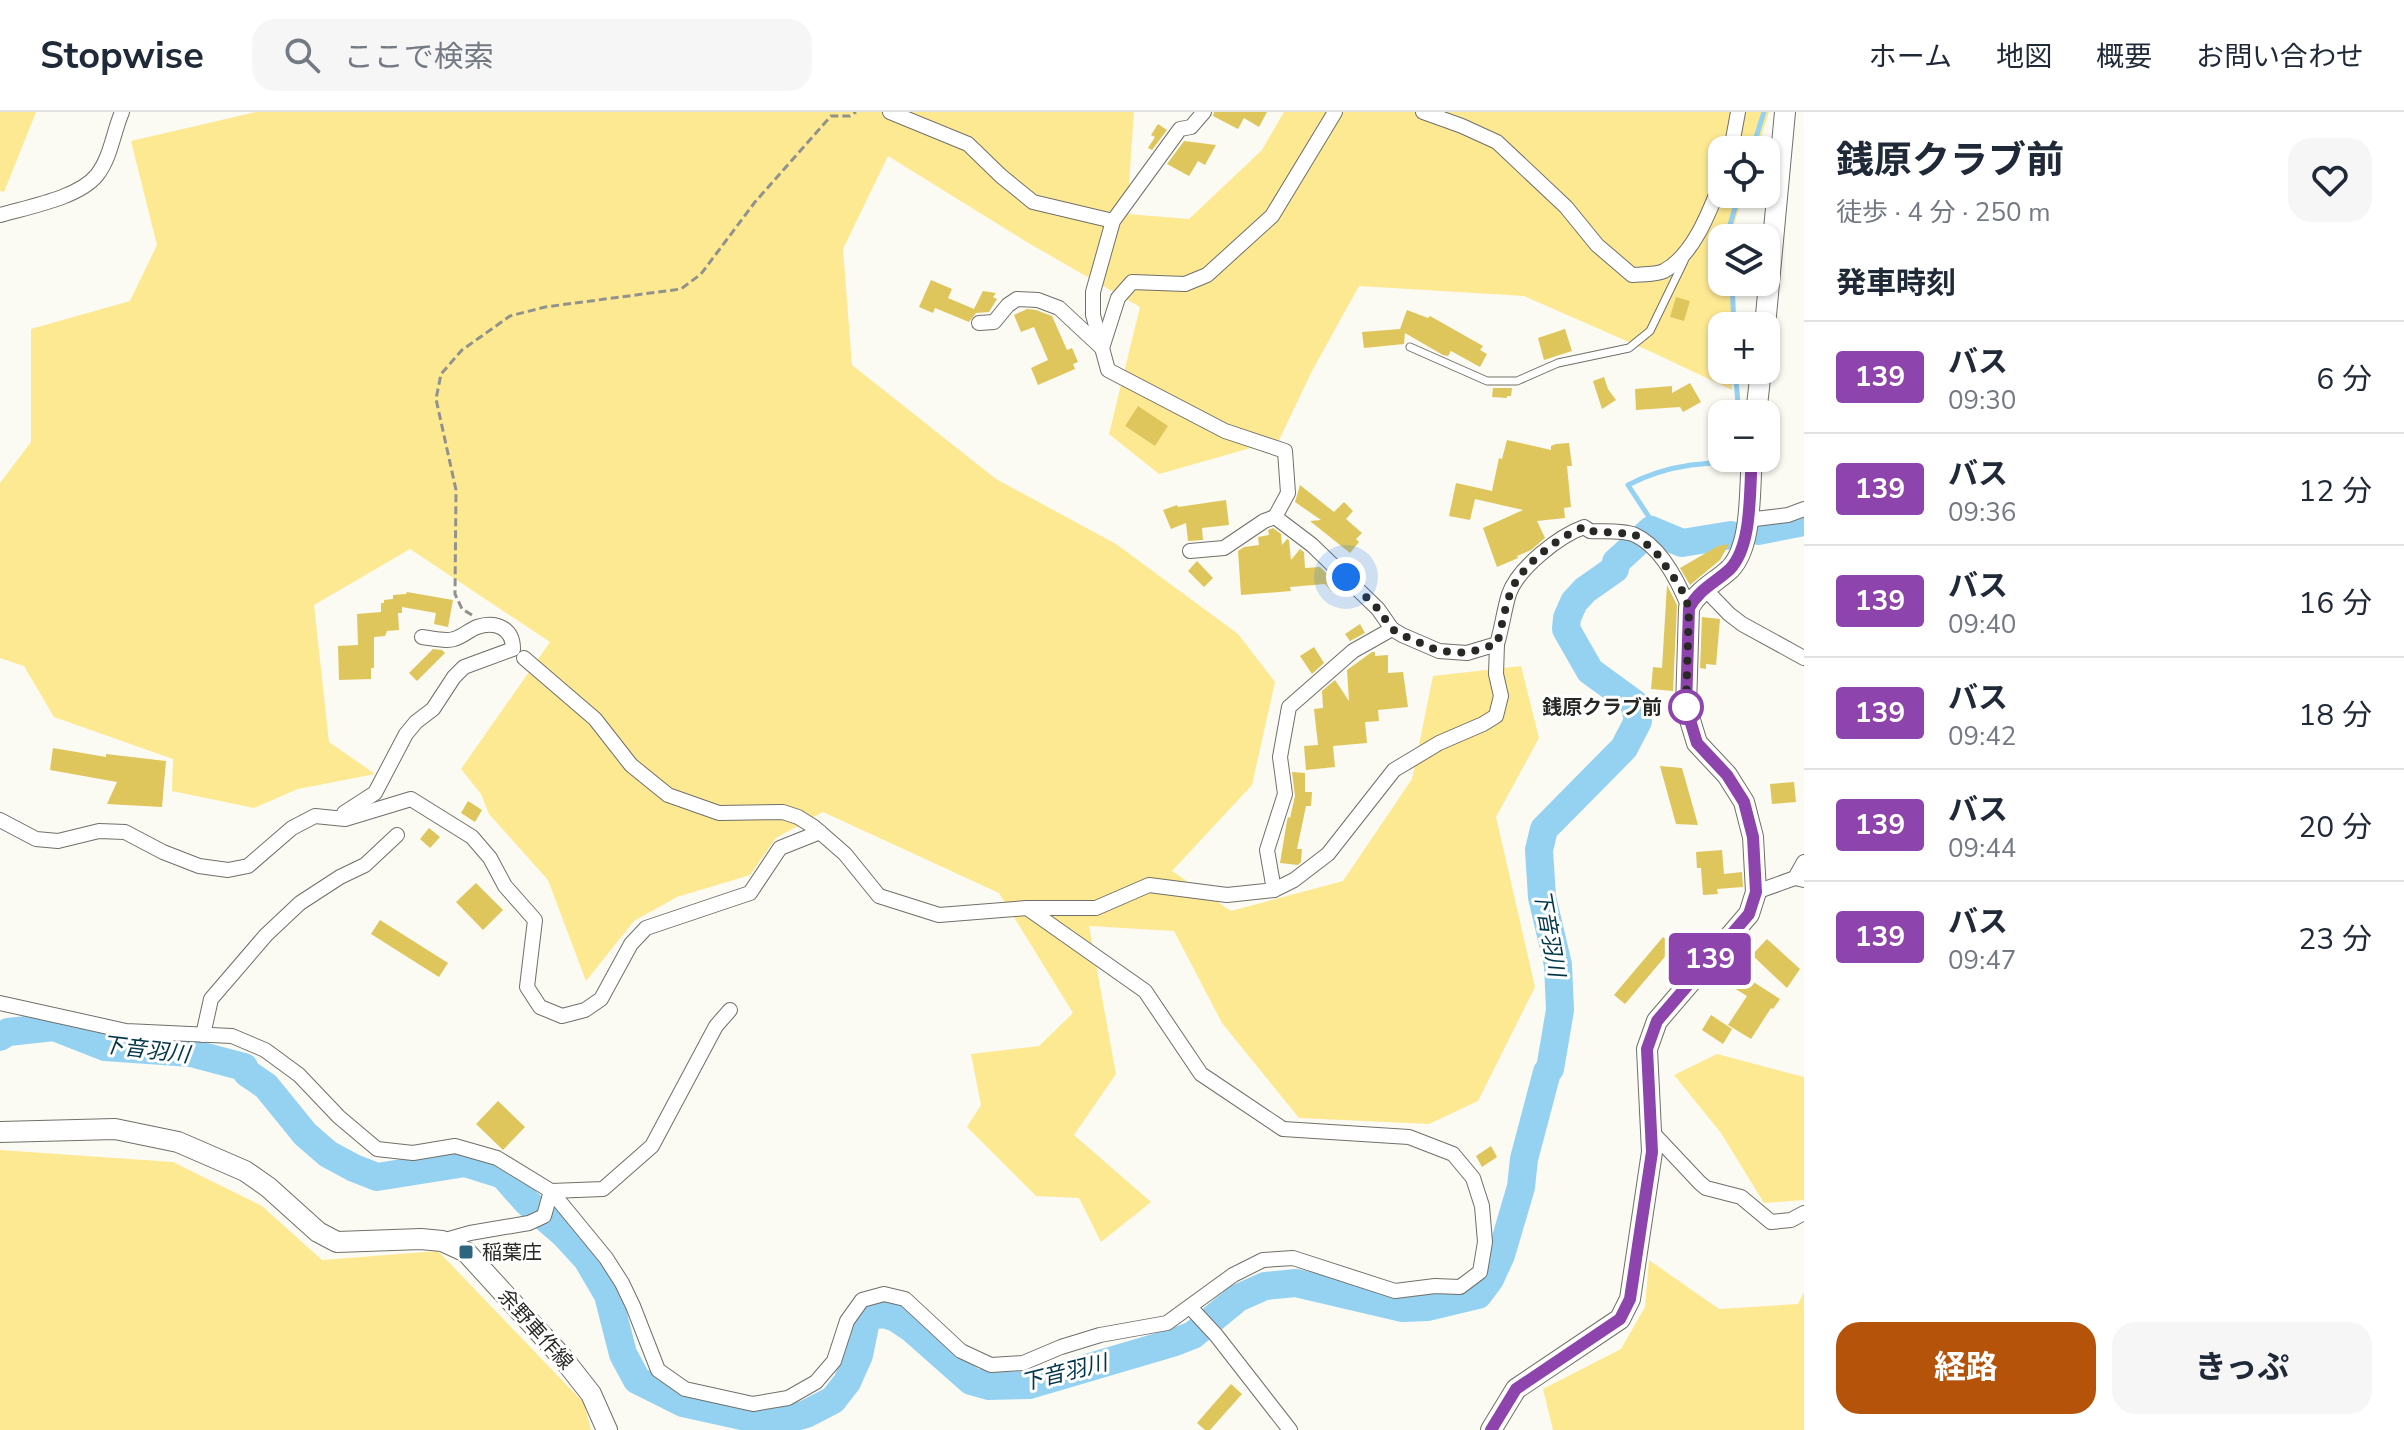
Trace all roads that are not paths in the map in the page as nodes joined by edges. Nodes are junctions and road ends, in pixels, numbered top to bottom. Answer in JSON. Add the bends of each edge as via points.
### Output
{"nodes":[{"id":1,"x":122,"y":112,"type":"edge"},
{"id":2,"x":890,"y":112,"type":"edge"},
{"id":3,"x":1204,"y":112,"type":"edge"},
{"id":4,"x":1335,"y":112,"type":"edge"},
{"id":5,"x":1423,"y":112,"type":"edge"},
{"id":6,"x":1738,"y":112,"type":"edge"},
{"id":7,"x":1785,"y":112,"type":"edge"},
{"id":8,"x":1734,"y":136,"type":"edge"},
{"id":9,"x":1711,"y":208,"type":"edge"},
{"id":10,"x":0,"y":215,"type":"edge"},
{"id":11,"x":1113,"y":221,"type":"junction"},
{"id":12,"x":1690,"y":248,"type":"junction"},
{"id":13,"x":1766,"y":312,"type":"edge"},
{"id":14,"x":979,"y":323,"type":"dead end"},
{"id":15,"x":1410,"y":347,"type":"dead end"},
{"id":16,"x":1102,"y":348,"type":"junction"},
{"id":17,"x":1751,"y":472,"type":"edge"},
{"id":18,"x":1804,"y":509,"type":"edge"},
{"id":19,"x":1275,"y":517,"type":"junction"},
{"id":20,"x":1747,"y":520,"type":"junction"},
{"id":21,"x":1190,"y":551,"type":"dead end"},
{"id":22,"x":1704,"y":588,"type":"junction"},
{"id":23,"x":1689,"y":608,"type":"junction"},
{"id":24,"x":1392,"y":629,"type":"junction"},
{"id":25,"x":422,"y":637,"type":"dead end"},
{"id":26,"x":1497,"y":644,"type":"junction"},
{"id":27,"x":524,"y":658,"type":"dead end"},
{"id":28,"x":1804,"y":658,"type":"edge"},
{"id":29,"x":337,"y":818,"type":"junction"},
{"id":30,"x":0,"y":820,"type":"edge"},
{"id":31,"x":820,"y":832,"type":"junction"},
{"id":32,"x":397,"y":835,"type":"dead end"},
{"id":33,"x":1804,"y":862,"type":"edge"},
{"id":34,"x":1799,"y":879,"type":"edge"},
{"id":35,"x":1274,"y":890,"type":"junction"},
{"id":36,"x":1756,"y":892,"type":"junction"},
{"id":37,"x":1027,"y":908,"type":"junction"},
{"id":38,"x":0,"y":1003,"type":"edge"},
{"id":39,"x":730,"y":1010,"type":"dead end"},
{"id":40,"x":203,"y":1035,"type":"junction"},
{"id":41,"x":1651,"y":1131,"type":"junction"},
{"id":42,"x":0,"y":1132,"type":"edge"},
{"id":43,"x":551,"y":1191,"type":"junction"},
{"id":44,"x":1804,"y":1213,"type":"edge"},
{"id":45,"x":442,"y":1241,"type":"junction"},
{"id":46,"x":1190,"y":1307,"type":"junction"},
{"id":47,"x":607,"y":1430,"type":"edge"},
{"id":48,"x":1290,"y":1430,"type":"edge"},
{"id":49,"x":1491,"y":1430,"type":"edge"}],
"edges":[{"from":1,"to":10,"type":"street","via":[[96,177],[78,189]]},
{"from":2,"to":11,"type":"street","via":[[968,144],[1033,202]]},
{"from":3,"to":11,"type":"street","via":[[1191,127],[1180,129]]},
{"from":4,"to":16,"type":"street","via":[[1272,216],[1207,275],[1185,284],[1132,282],[1118,298]]},
{"from":5,"to":12,"type":"street","via":[[1497,142],[1632,275],[1663,272]]},
{"from":6,"to":8,"type":"street"},
{"from":7,"to":13,"type":"main road"},
{"from":9,"to":12,"type":"street"},
{"from":11,"to":16,"type":"street","via":[[1093,292]]},
{"from":12,"to":15,"type":"lane","via":[[1650,331],[1629,348],[1558,363],[1517,381],[1487,381]]},
{"from":14,"to":16,"type":"street","via":[[994,322],[1017,299],[1038,300],[1059,308]]},
{"from":16,"to":19,"type":"street","via":[[1108,370],[1225,431],[1285,451],[1288,493]]},
{"from":17,"to":20,"type":"main road"},
{"from":18,"to":20,"type":"street"},
{"from":19,"to":21,"type":"street","via":[[1224,548]]},
{"from":19,"to":24,"type":"street","via":[[1346,577]]},
{"from":20,"to":22,"type":"main road","via":[[1745,544],[1731,567]]},
{"from":22,"to":23,"type":"main road"},
{"from":22,"to":28,"type":"street","via":[[1742,624]]},
{"from":23,"to":26,"type":"street","via":[[1655,551],[1640,539],[1584,527],[1549,548],[1519,576]]},
{"from":23,"to":36,"type":"main road","via":[[1686,707],[1697,743],[1744,802],[1753,837]]},
{"from":24,"to":26,"type":"street","via":[[1439,651],[1467,653]]},
{"from":24,"to":35,"type":"street","via":[[1353,651],[1289,707],[1280,757],[1285,794],[1267,850]]},
{"from":25,"to":29,"type":"street","via":[[452,640],[479,626],[501,627],[513,638],[513,649],[464,667],[433,709],[406,734],[375,793]]},
{"from":26,"to":35,"type":"street","via":[[1501,696],[1496,716],[1394,770],[1328,854]]},
{"from":27,"to":31,"type":"street","via":[[595,719],[631,765],[668,795],[719,813],[783,812]]},
{"from":29,"to":30,"type":"street","via":[[315,816],[292,828],[248,866],[228,870],[199,866],[125,832],[36,839]]},
{"from":29,"to":31,"type":"street","via":[[411,799],[472,837],[535,920],[527,987],[540,1007],[562,1016],[601,999],[631,944],[646,928],[750,893],[780,848]]},
{"from":31,"to":37,"type":"street","via":[[879,896],[939,915]]},
{"from":32,"to":40,"type":"street","via":[[365,865],[300,903],[266,935],[211,999]]},
{"from":33,"to":34,"type":"street"},
{"from":34,"to":36,"type":"street"},
{"from":35,"to":37,"type":"street","via":[[1227,895],[1149,885],[1096,908]]},
{"from":36,"to":41,"type":"main road","via":[[1749,914],[1657,1021],[1647,1049]]},
{"from":37,"to":46,"type":"street","via":[[1145,991],[1201,1074],[1283,1129],[1409,1137],[1453,1154],[1473,1178],[1485,1242],[1480,1272],[1460,1287],[1395,1291],[1293,1258],[1263,1260]]},
{"from":38,"to":40,"type":"street","via":[[126,1031]]},
{"from":39,"to":43,"type":"street","via":[[716,1026],[652,1146],[603,1189]]},
{"from":40,"to":43,"type":"street","via":[[232,1036],[265,1050],[377,1149],[413,1153],[455,1146],[497,1158]]},
{"from":41,"to":44,"type":"street","via":[[1706,1188],[1741,1197],[1771,1222]]},
{"from":41,"to":49,"type":"main road","via":[[1630,1299],[1620,1319],[1516,1389]]},
{"from":42,"to":45,"type":"main road","via":[[115,1129],[178,1142],[245,1171],[337,1242]]},
{"from":43,"to":45,"type":"street","via":[[544,1216],[529,1223]]},
{"from":43,"to":46,"type":"street","via":[[622,1283],[658,1370],[685,1389],[753,1404],[788,1398],[816,1382],[834,1361],[847,1321],[862,1300],[884,1294],[905,1299],[961,1351],[991,1365],[1023,1363],[1100,1335],[1167,1323]]},
{"from":45,"to":47,"type":"main road","name":"余野車作線","via":[[466,1252],[562,1357],[591,1394]]},
{"from":46,"to":48,"type":"street"}]}
